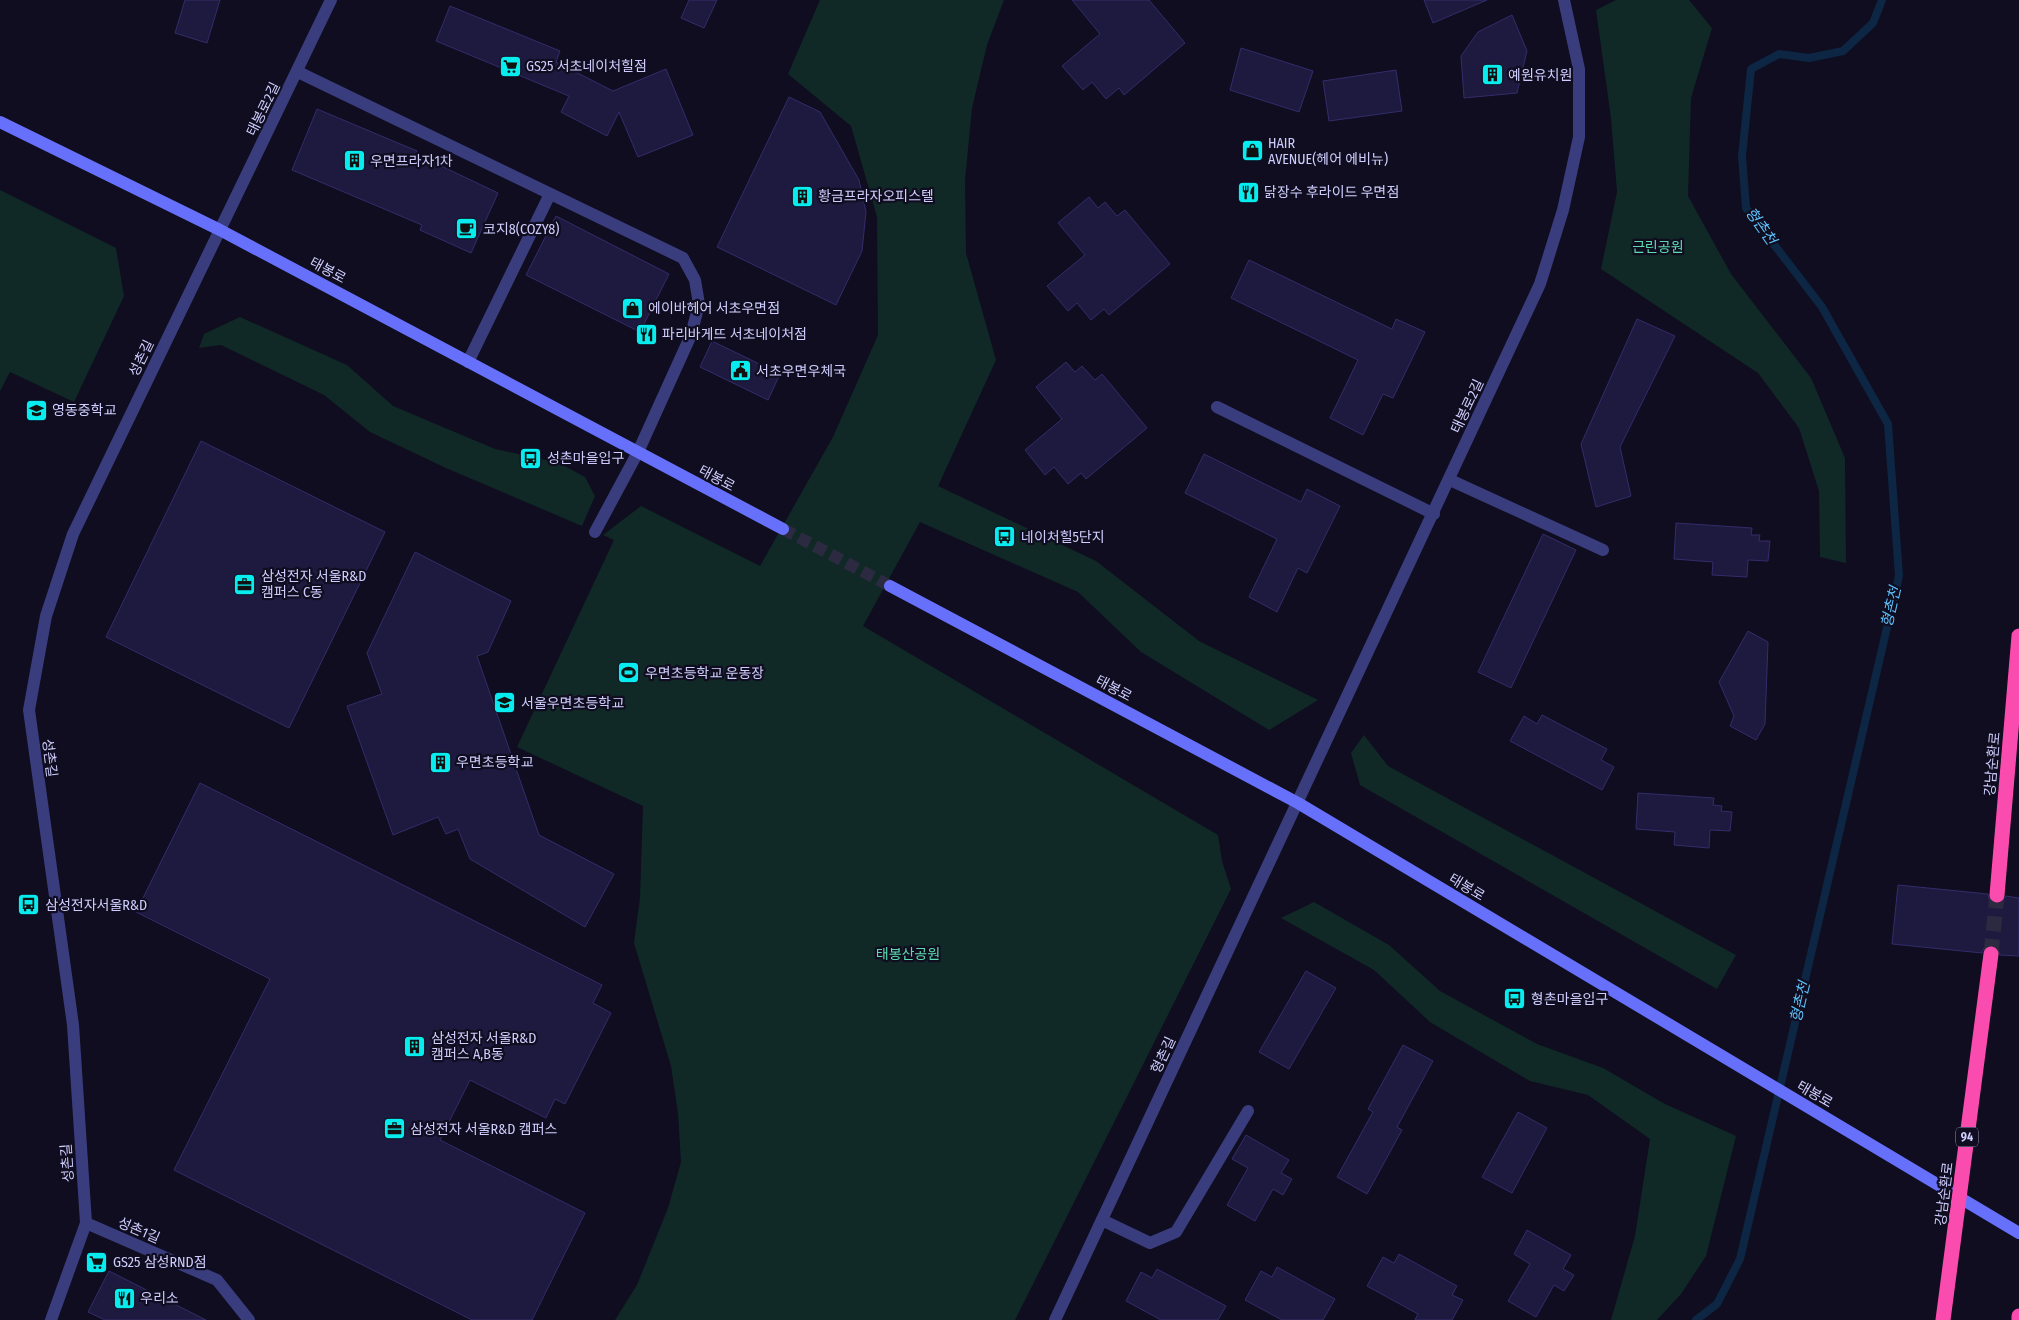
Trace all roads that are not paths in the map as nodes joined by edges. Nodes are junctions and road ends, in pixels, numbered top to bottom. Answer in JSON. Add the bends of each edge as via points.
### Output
{"nodes":[{"id":1,"x":331,"y":0,"type":"edge"},
{"id":2,"x":1564,"y":0,"type":"edge"},
{"id":3,"x":298,"y":72,"type":"junction"},
{"id":4,"x":0,"y":122,"type":"edge"},
{"id":5,"x":550,"y":194,"type":"junction"},
{"id":6,"x":220,"y":230,"type":"junction"},
{"id":7,"x":468,"y":362,"type":"junction"},
{"id":8,"x":1217,"y":407,"type":"dead end"},
{"id":9,"x":638,"y":452,"type":"junction"},
{"id":10,"x":1450,"y":480,"type":"junction"},
{"id":11,"x":1434,"y":514,"type":"junction"},
{"id":12,"x":783,"y":530,"type":"tunnel mouth"},
{"id":13,"x":595,"y":532,"type":"dead end"},
{"id":14,"x":1603,"y":550,"type":"dead end"},
{"id":15,"x":890,"y":586,"type":"tunnel mouth"},
{"id":16,"x":2019,"y":636,"type":"edge"},
{"id":17,"x":1298,"y":803,"type":"junction"},
{"id":18,"x":1997,"y":895,"type":"tunnel mouth"},
{"id":19,"x":1991,"y":954,"type":"tunnel mouth"},
{"id":20,"x":1248,"y":1111,"type":"dead end"},
{"id":21,"x":1102,"y":1220,"type":"junction"},
{"id":22,"x":86,"y":1223,"type":"junction"},
{"id":23,"x":2019,"y":1233,"type":"edge"},
{"id":24,"x":2019,"y":1316,"type":"edge"},
{"id":25,"x":50,"y":1320,"type":"edge"},
{"id":26,"x":249,"y":1320,"type":"edge"},
{"id":27,"x":1055,"y":1320,"type":"edge"},
{"id":28,"x":1944,"y":1320,"type":"edge"},
{"id":29,"x":2019,"y":1320,"type":"edge"}],
"edges":[{"from":1,"to":3,"type":"street","name":"태봉로2길"},
{"from":2,"to":10,"type":"street","name":"태봉로2길","via":[[1579,69],[1579,137],[1563,210],[1540,284]]},
{"from":3,"to":5,"type":"street"},
{"from":3,"to":6,"type":"street","name":"태봉로2길"},
{"from":4,"to":6,"type":"street","name":"태봉로"},
{"from":5,"to":7,"type":"street"},
{"from":5,"to":9,"type":"street","via":[[683,258],[695,280],[699,304],[691,335]]},
{"from":6,"to":7,"type":"street","name":"태봉로"},
{"from":6,"to":22,"type":"street","name":"성촌길","via":[[73,534],[46,616],[29,710],[73,1025]]},
{"from":7,"to":9,"type":"street","name":"태봉로"},
{"from":8,"to":11,"type":"street"},
{"from":9,"to":12,"type":"street","name":"태봉로"},
{"from":9,"to":13,"type":"street"},
{"from":10,"to":11,"type":"street","name":"태봉로2길"},
{"from":10,"to":14,"type":"street"},
{"from":11,"to":17,"type":"street","name":"태봉로2길"},
{"from":15,"to":17,"type":"street","name":"태봉로"},
{"from":16,"to":18,"type":"highway","name":"강남순환로"},
{"from":17,"to":21,"type":"street","name":"형촌길"},
{"from":17,"to":23,"type":"street","name":"태봉로"},
{"from":19,"to":28,"type":"highway","name":"강남순환로","number":"94","bridge":true},
{"from":20,"to":21,"type":"street","via":[[1176,1232],[1150,1243]]},
{"from":21,"to":27,"type":"street","name":"형촌길"},
{"from":22,"to":25,"type":"street","name":"성촌길"},
{"from":22,"to":26,"type":"street","name":"성촌1길","via":[[217,1280]]},
{"from":24,"to":29,"type":"highway"}]}
